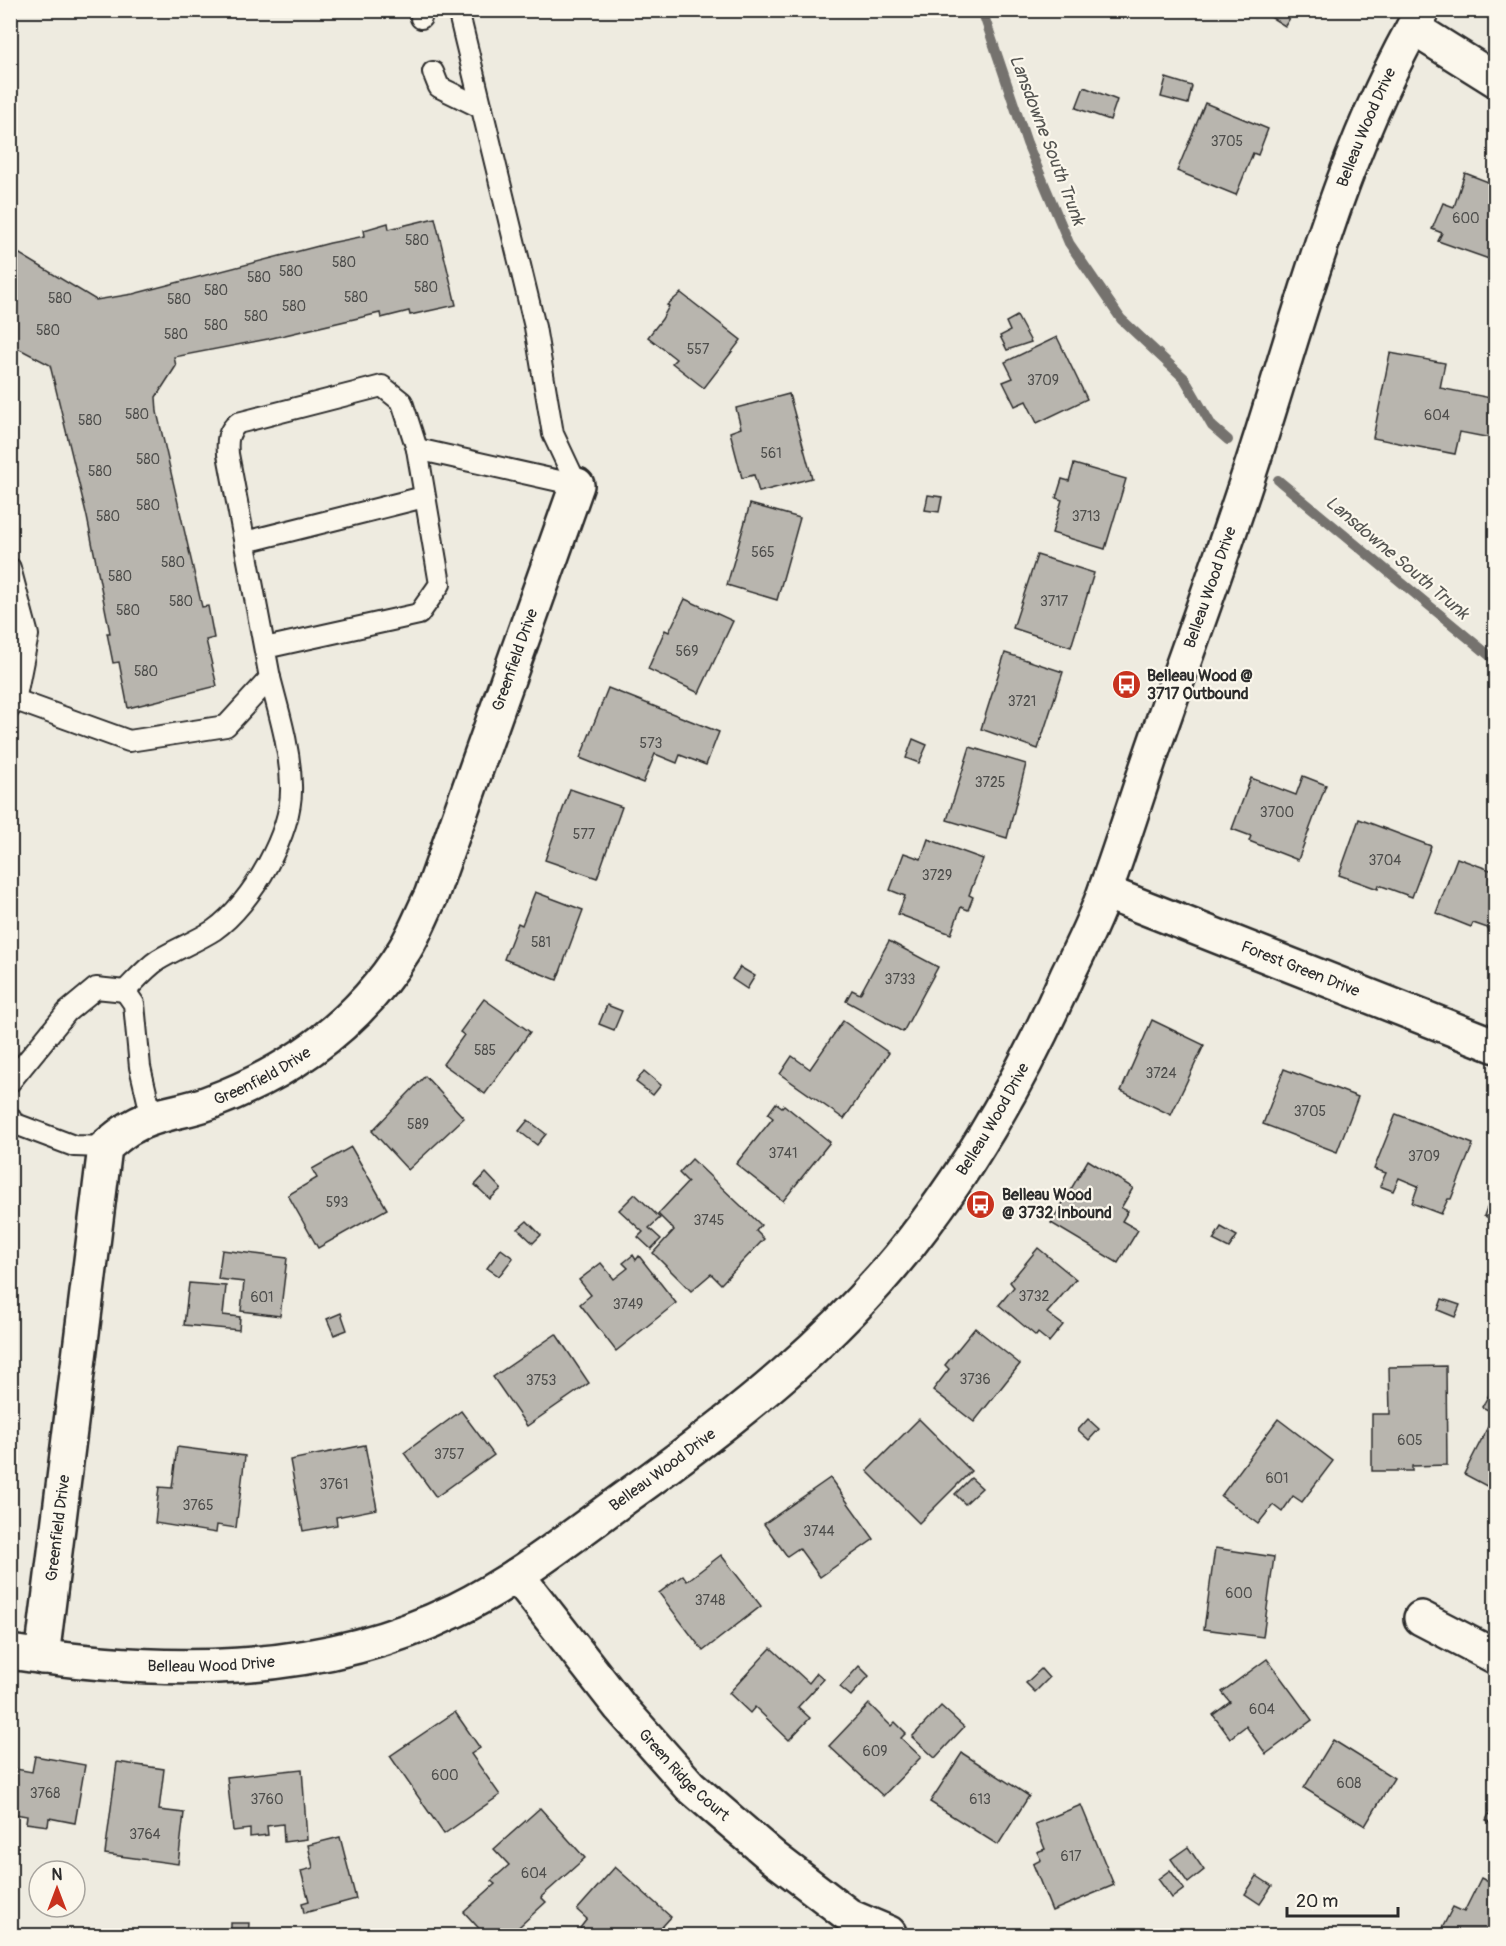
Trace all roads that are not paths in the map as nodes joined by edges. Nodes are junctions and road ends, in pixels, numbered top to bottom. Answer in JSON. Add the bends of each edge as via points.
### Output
{"nodes":[{"id":1,"x":459,"y":10,"type":"edge"},
{"id":2,"x":1418,"y":19,"type":"edge"},
{"id":3,"x":433,"y":72,"type":"dead end"},
{"id":4,"x":1496,"y":80,"type":"edge"},
{"id":5,"x":482,"y":108,"type":"junction"},
{"id":6,"x":417,"y":449,"type":"junction"},
{"id":7,"x":577,"y":485,"type":"junction"},
{"id":8,"x":424,"y":497,"type":"junction"},
{"id":9,"x":245,"y":542,"type":"junction"},
{"id":10,"x":10,"y":568,"type":"edge"},
{"id":11,"x":265,"y":648,"type":"junction"},
{"id":12,"x":270,"y":678,"type":"junction"},
{"id":13,"x":12,"y":702,"type":"edge"},
{"id":14,"x":1105,"y":892,"type":"junction"},
{"id":15,"x":125,"y":991,"type":"junction"},
{"id":16,"x":1496,"y":1046,"type":"edge"},
{"id":17,"x":10,"y":1082,"type":"edge"},
{"id":18,"x":10,"y":1117,"type":"edge"},
{"id":19,"x":152,"y":1118,"type":"junction"},
{"id":20,"x":105,"y":1148,"type":"junction"},
{"id":21,"x":517,"y":1575,"type":"junction"},
{"id":22,"x":1421,"y":1617,"type":"dead end"},
{"id":23,"x":10,"y":1652,"type":"edge"},
{"id":24,"x":42,"y":1657,"type":"junction"},
{"id":25,"x":1496,"y":1657,"type":"edge"},
{"id":26,"x":889,"y":1933,"type":"dead end"}],
"edges":[{"from":1,"to":5,"type":"lane"},
{"from":2,"to":4,"type":"street"},
{"from":2,"to":14,"type":"street","name":"Belleau Wood Drive","via":[[1355,150]]},
{"from":3,"to":5,"type":"lane","via":[[439,87]]},
{"from":5,"to":7,"type":"lane","via":[[534,327],[553,434]]},
{"from":6,"to":7,"type":"lane"},
{"from":6,"to":8,"type":"lane"},
{"from":6,"to":9,"type":"lane","via":[[402,402],[382,386],[238,423],[227,441]]},
{"from":7,"to":19,"type":"street","name":"Greenfield Drive","via":[[431,896],[406,949],[371,997],[325,1041],[270,1077],[206,1104]]},
{"from":8,"to":9,"type":"lane"},
{"from":8,"to":11,"type":"lane","via":[[440,585],[419,614]]},
{"from":9,"to":11,"type":"lane"},
{"from":10,"to":13,"type":"lane","via":[[28,635]]},
{"from":11,"to":12,"type":"lane"},
{"from":12,"to":13,"type":"lane","via":[[226,726],[129,741]]},
{"from":12,"to":15,"type":"lane","via":[[287,744],[291,788],[282,831],[266,867],[241,903],[214,929],[155,962]]},
{"from":14,"to":16,"type":"street","name":"Forest Green Drive"},
{"from":14,"to":21,"type":"street","name":"Belleau Wood Drive","via":[[1034,1051],[994,1123],[909,1244],[842,1321],[784,1376],[716,1432]]},
{"from":15,"to":17,"type":"lane","via":[[96,988],[67,1012]]},
{"from":15,"to":19,"type":"lane","via":[[134,1004],[140,1067]]},
{"from":18,"to":20,"type":"lane","via":[[13,1123],[74,1146]]},
{"from":19,"to":20,"type":"street","name":"Greenfield Drive"},
{"from":20,"to":24,"type":"street","name":"Greenfield Drive"},
{"from":21,"to":24,"type":"street","name":"Belleau Wood Drive","via":[[421,1626],[374,1643],[319,1656],[252,1666],[179,1668]]},
{"from":21,"to":26,"type":"street","name":"Green Ridge Court","via":[[620,1707],[690,1786],[774,1858],[843,1910]]},
{"from":22,"to":25,"type":"street"},
{"from":23,"to":24,"type":"street","name":"Belleau Wood Drive"}]}
